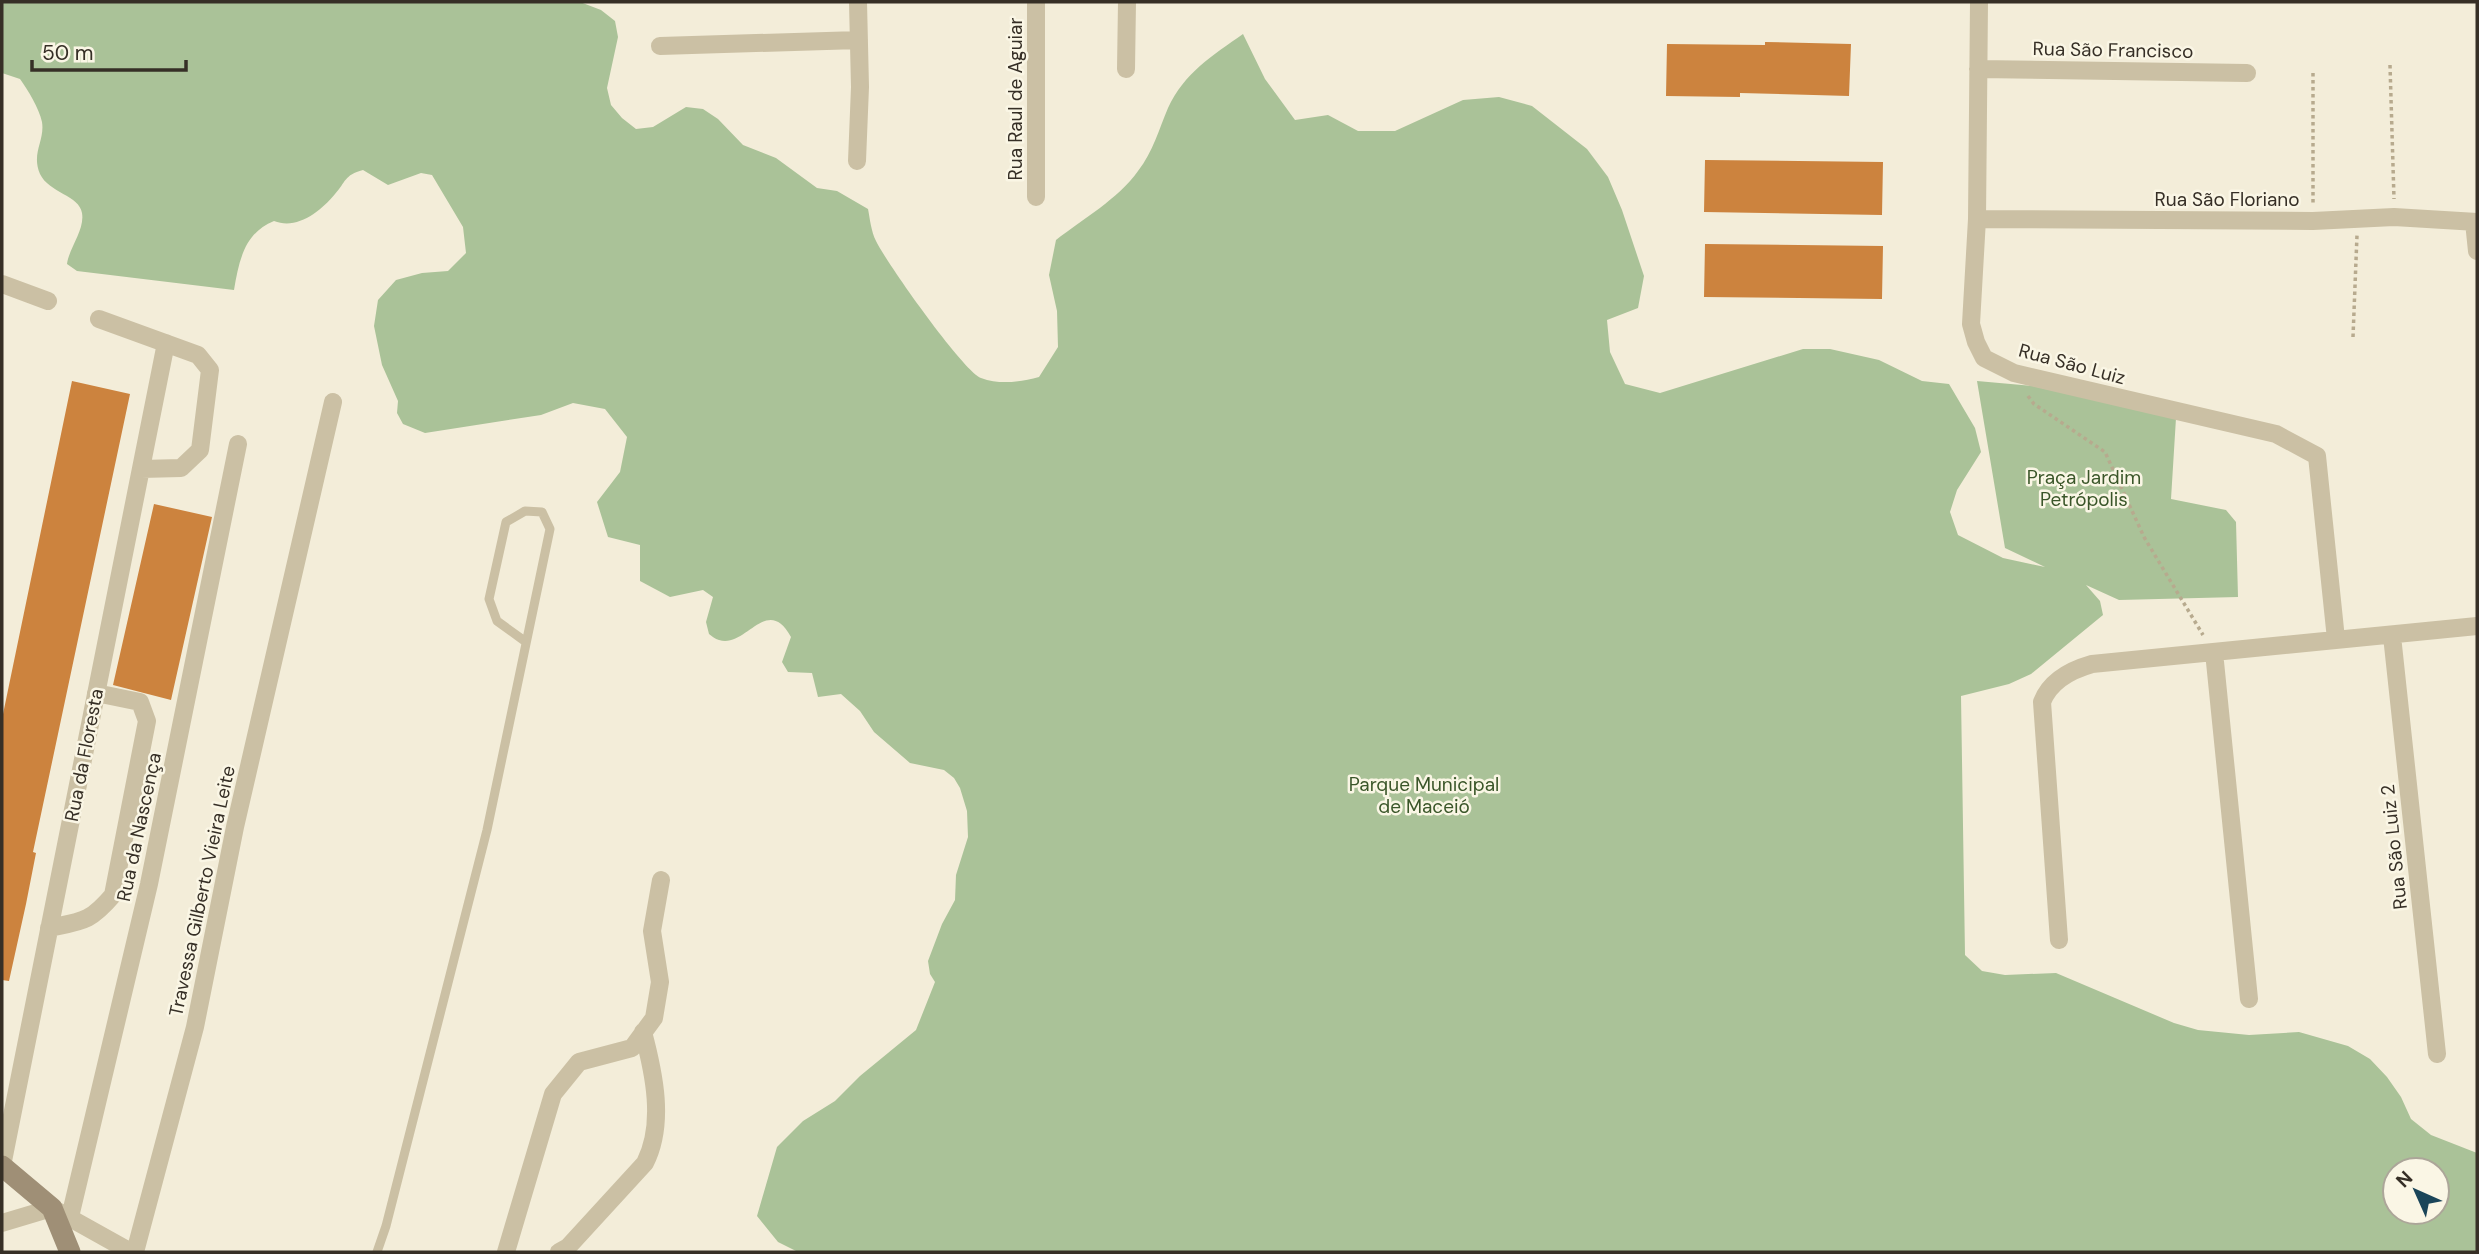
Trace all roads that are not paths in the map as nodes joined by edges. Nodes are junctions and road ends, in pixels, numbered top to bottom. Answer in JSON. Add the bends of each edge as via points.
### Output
{"nodes":[{"id":1,"x":858,"y":2,"type":"edge"},
{"id":2,"x":1036,"y":2,"type":"edge"},
{"id":3,"x":1127,"y":2,"type":"edge"},
{"id":4,"x":1979,"y":2,"type":"edge"},
{"id":5,"x":859,"y":40,"type":"junction"},
{"id":6,"x":660,"y":46,"type":"dead end"},
{"id":7,"x":1126,"y":69,"type":"dead end"},
{"id":8,"x":1978,"y":69,"type":"junction"},
{"id":9,"x":2247,"y":73,"type":"dead end"},
{"id":10,"x":857,"y":161,"type":"dead end"},
{"id":11,"x":1036,"y":197,"type":"dead end"},
{"id":12,"x":1977,"y":219,"type":"junction"},
{"id":13,"x":2476,"y":222,"type":"edge"},
{"id":14,"x":2477,"y":251,"type":"edge"},
{"id":15,"x":2,"y":284,"type":"edge"},
{"id":16,"x":48,"y":301,"type":"dead end"},
{"id":17,"x":99,"y":319,"type":"dead end"},
{"id":18,"x":166,"y":343,"type":"junction"},
{"id":19,"x":333,"y":402,"type":"dead end"},
{"id":20,"x":238,"y":444,"type":"dead end"},
{"id":21,"x":141,"y":469,"type":"junction"},
{"id":22,"x":2477,"y":626,"type":"edge"},
{"id":23,"x":2392,"y":636,"type":"junction"},
{"id":24,"x":2336,"y":639,"type":"junction"},
{"id":25,"x":526,"y":642,"type":"junction"},
{"id":26,"x":2214,"y":652,"type":"junction"},
{"id":27,"x":96,"y":693,"type":"junction"},
{"id":28,"x":662,"y":880,"type":"dead end"},
{"id":29,"x":50,"y":928,"type":"junction"},
{"id":30,"x":2059,"y":940,"type":"dead end"},
{"id":31,"x":2249,"y":999,"type":"dead end"},
{"id":32,"x":643,"y":1032,"type":"junction"},
{"id":33,"x":2437,"y":1054,"type":"dead end"},
{"id":34,"x":2,"y":1166,"type":"edge"},
{"id":35,"x":61,"y":1212,"type":"junction"},
{"id":36,"x":2,"y":1223,"type":"edge"},
{"id":37,"x":70,"y":1252,"type":"edge"},
{"id":38,"x":133,"y":1252,"type":"edge"},
{"id":39,"x":377,"y":1252,"type":"edge"},
{"id":40,"x":506,"y":1252,"type":"edge"},
{"id":41,"x":559,"y":1252,"type":"edge"}],
"edges":[{"from":1,"to":5,"type":"street"},
{"from":2,"to":11,"type":"street","name":"Rua Raul de Aguiar"},
{"from":3,"to":7,"type":"street"},
{"from":4,"to":8,"type":"street","name":"Rua São Luiz"},
{"from":5,"to":6,"type":"street"},
{"from":5,"to":10,"type":"street"},
{"from":8,"to":9,"type":"street","name":"Rua São Francisco"},
{"from":8,"to":12,"type":"street","name":"Rua São Luiz"},
{"from":12,"to":13,"type":"street","name":"Rua São Floriano","via":[[2395,217]]},
{"from":12,"to":24,"type":"street","name":"Rua São Luiz","via":[[1971,324],[1984,358],[2014,373],[2276,434],[2317,456]]},
{"from":13,"to":14,"type":"street"},
{"from":15,"to":16,"type":"street"},
{"from":17,"to":18,"type":"street"},
{"from":18,"to":21,"type":"street","name":"Rua da Floresta"},
{"from":18,"to":21,"type":"street","via":[[198,355],[210,370],[200,450],[181,468]]},
{"from":19,"to":38,"type":"street","name":"Travessa Gilberto Vieira Leite","via":[[235,827],[195,1027]]},
{"from":20,"to":35,"type":"street","name":"Rua da Nascença","via":[[149,884]]},
{"from":21,"to":27,"type":"street","name":"Rua da Floresta"},
{"from":22,"to":23,"type":"street"},
{"from":23,"to":24,"type":"street"},
{"from":23,"to":33,"type":"street","name":"Rua São Luiz 2"},
{"from":24,"to":26,"type":"street"},
{"from":25,"to":25,"type":"lane","via":[[497,621],[489,599],[506,522],[525,511],[541,512],[550,529]]},
{"from":25,"to":39,"type":"lane","via":[[487,830]]},
{"from":26,"to":30,"type":"street","via":[[2092,664],[2072,670],[2046,692],[2042,702]]},
{"from":26,"to":31,"type":"street"},
{"from":27,"to":29,"type":"street","name":"Rua da Floresta"},
{"from":27,"to":29,"type":"street","via":[[140,702],[147,721],[113,895],[97,915]]},
{"from":28,"to":32,"type":"street","via":[[652,931],[660,982],[653,1018]]},
{"from":29,"to":34,"type":"street","name":"Rua da Floresta"},
{"from":32,"to":40,"type":"street","via":[[632,1048],[579,1062],[553,1094]]},
{"from":32,"to":41,"type":"street","via":[[653,1070],[653,1147],[645,1163]]},
{"from":34,"to":35,"type":"street","name":"Rua da Floresta"},
{"from":35,"to":36,"type":"street"},
{"from":35,"to":37,"type":"street"},
{"from":35,"to":38,"type":"street","name":"Rua da Floresta"}]}
